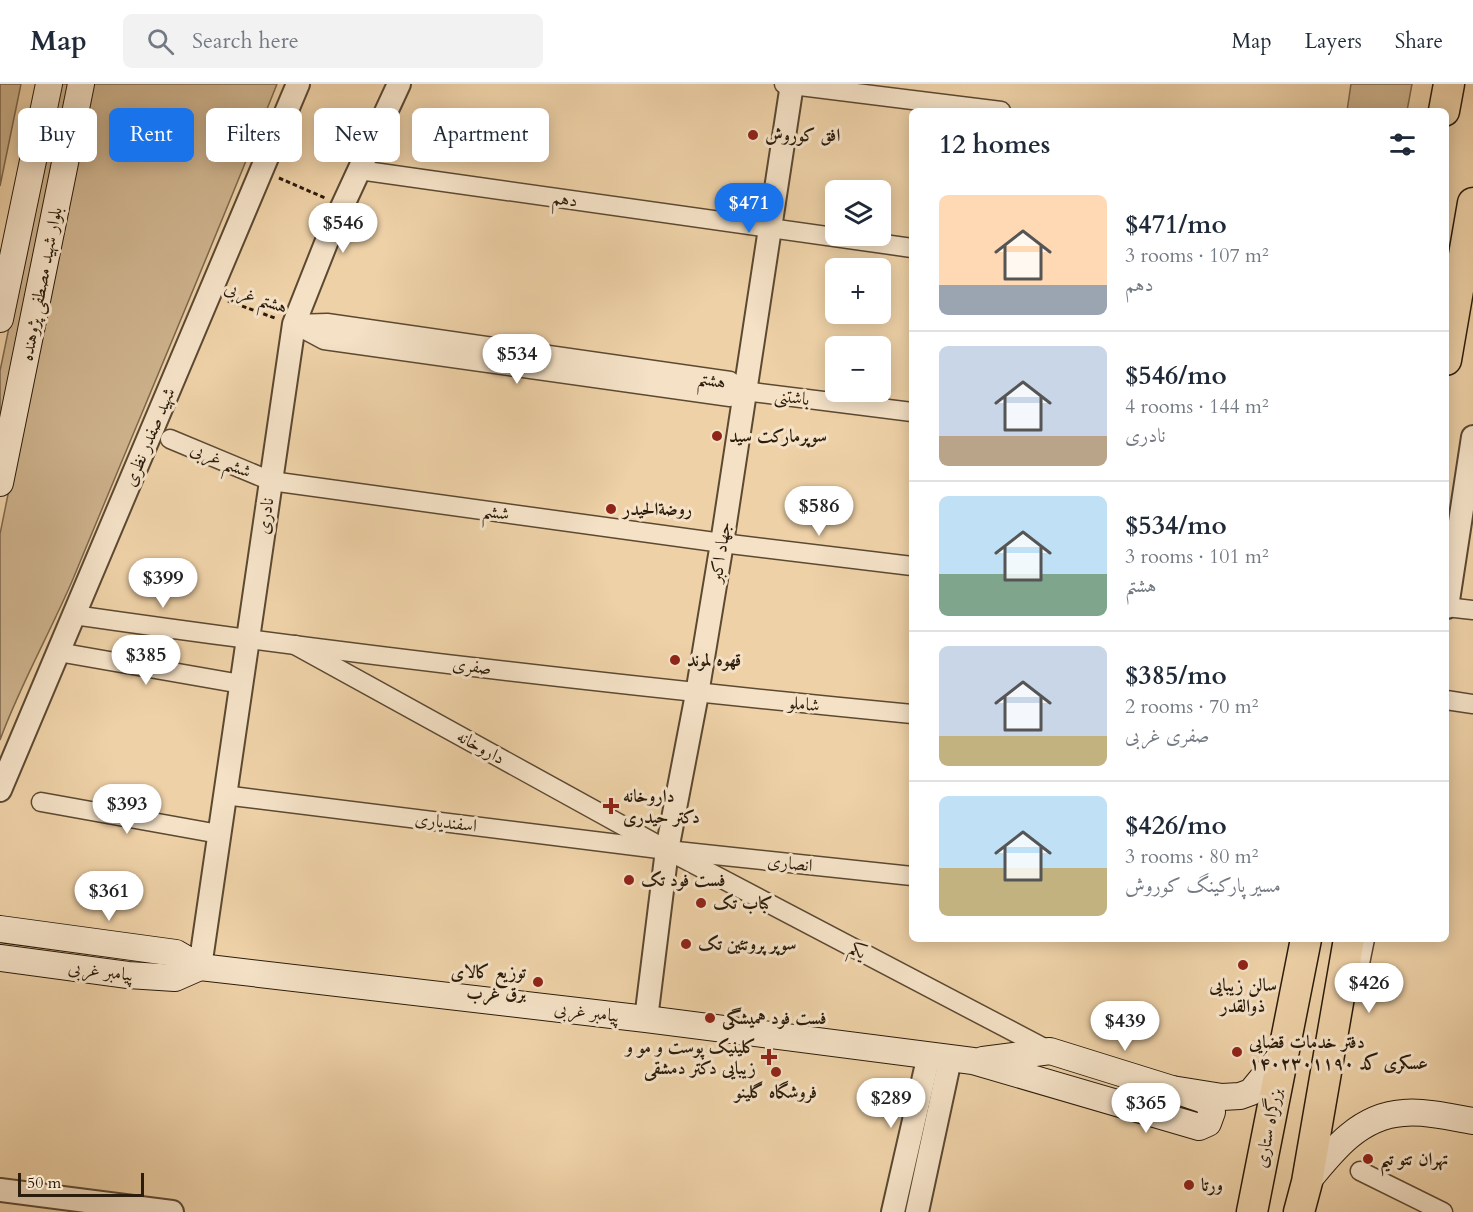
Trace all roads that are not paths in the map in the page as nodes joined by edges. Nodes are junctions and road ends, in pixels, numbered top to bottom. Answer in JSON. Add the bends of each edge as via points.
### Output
{"nodes":[{"id":1,"x":49,"y":84,"type":"edge"},
{"id":2,"x":81,"y":84,"type":"edge"},
{"id":3,"x":298,"y":84,"type":"edge"},
{"id":4,"x":399,"y":84,"type":"edge"},
{"id":5,"x":789,"y":84,"type":"edge"},
{"id":6,"x":1449,"y":84,"type":"edge"},
{"id":7,"x":977,"y":108,"type":"edge"},
{"id":8,"x":1445,"y":108,"type":"edge"},
{"id":9,"x":360,"y":170,"type":"junction"},
{"id":10,"x":1473,"y":202,"type":"edge"},
{"id":11,"x":770,"y":229,"type":"junction"},
{"id":12,"x":909,"y":248,"type":"edge"},
{"id":13,"x":0,"y":319,"type":"edge"},
{"id":14,"x":294,"y":324,"type":"junction"},
{"id":15,"x":1449,"y":342,"type":"edge"},
{"id":16,"x":744,"y":391,"type":"junction"},
{"id":17,"x":909,"y":411,"type":"edge"},
{"id":18,"x":1473,"y":437,"type":"edge"},
{"id":19,"x":170,"y":439,"type":"dead end"},
{"id":20,"x":1470,"y":474,"type":"edge"},
{"id":21,"x":271,"y":481,"type":"junction"},
{"id":22,"x":0,"y":483,"type":"edge"},
{"id":23,"x":722,"y":543,"type":"junction"},
{"id":24,"x":909,"y":566,"type":"edge"},
{"id":25,"x":1449,"y":590,"type":"edge"},
{"id":26,"x":1449,"y":607,"type":"edge"},
{"id":27,"x":1473,"y":610,"type":"edge"},
{"id":28,"x":74,"y":615,"type":"junction"},
{"id":29,"x":247,"y":639,"type":"junction"},
{"id":30,"x":295,"y":645,"type":"junction"},
{"id":31,"x":58,"y":652,"type":"junction"},
{"id":32,"x":241,"y":684,"type":"junction"},
{"id":33,"x":697,"y":694,"type":"junction"},
{"id":34,"x":1449,"y":700,"type":"edge"},
{"id":35,"x":1473,"y":704,"type":"edge"},
{"id":36,"x":909,"y":714,"type":"edge"},
{"id":37,"x":0,"y":790,"type":"edge"},
{"id":38,"x":224,"y":795,"type":"junction"},
{"id":39,"x":41,"y":802,"type":"dead end"},
{"id":40,"x":219,"y":834,"type":"junction"},
{"id":41,"x":667,"y":850,"type":"junction"},
{"id":42,"x":909,"y":876,"type":"edge"},
{"id":43,"x":0,"y":929,"type":"edge"},
{"id":44,"x":1305,"y":942,"type":"edge"},
{"id":45,"x":1349,"y":942,"type":"edge"},
{"id":46,"x":1364,"y":942,"type":"edge"},
{"id":47,"x":0,"y":958,"type":"edge"},
{"id":48,"x":200,"y":967,"type":"junction"},
{"id":49,"x":646,"y":1019,"type":"junction"},
{"id":50,"x":1050,"y":1051,"type":"junction"},
{"id":51,"x":1283,"y":1053,"type":"junction"},
{"id":52,"x":950,"y":1058,"type":"junction"},
{"id":53,"x":1327,"y":1072,"type":"junction"},
{"id":54,"x":1172,"y":1089,"type":"junction"},
{"id":55,"x":1473,"y":1120,"type":"edge"},
{"id":56,"x":1360,"y":1170,"type":"dead end"},
{"id":57,"x":1307,"y":1182,"type":"junction"},
{"id":58,"x":0,"y":1190,"type":"edge"},
{"id":59,"x":172,"y":1212,"type":"edge"},
{"id":60,"x":893,"y":1212,"type":"edge"},
{"id":61,"x":917,"y":1212,"type":"edge"},
{"id":62,"x":1252,"y":1212,"type":"edge"},
{"id":63,"x":1299,"y":1212,"type":"edge"},
{"id":64,"x":1443,"y":1212,"type":"edge"}],
"edges":[{"from":1,"to":13,"type":"main road","name":"بلوار شهید مصطفی پژوهنده"},
{"from":2,"to":22,"type":"main road","name":"بلوار شهید مصطفی پژوهنده"},
{"from":3,"to":28,"type":"street","name":"شهید صفدر نظری"},
{"from":4,"to":9,"type":"street","name":"نادری"},
{"from":5,"to":7,"type":"street"},
{"from":5,"to":11,"type":"street","name":"جهاد اکبر"},
{"from":6,"to":8,"type":"highway"},
{"from":9,"to":11,"type":"street","name":"دهم"},
{"from":9,"to":14,"type":"street","name":"نادری"},
{"from":10,"to":15,"type":"highway"},
{"from":11,"to":12,"type":"street","name":"دهم"},
{"from":11,"to":16,"type":"street","name":"جهاد اکبر"},
{"from":14,"to":16,"type":"street","name":"هشتم","via":[[327,323],[730,381]]},
{"from":14,"to":21,"type":"street","name":"نادری"},
{"from":16,"to":17,"type":"street","name":"باشتنی"},
{"from":16,"to":23,"type":"street","name":"جهاد اکبر"},
{"from":18,"to":20,"type":"street"},
{"from":19,"to":21,"type":"street","name":"ششم غربی"},
{"from":20,"to":25,"type":"street"},
{"from":21,"to":23,"type":"street","name":"ششم"},
{"from":21,"to":29,"type":"street","name":"نادری"},
{"from":23,"to":24,"type":"street","name":"ششم"},
{"from":23,"to":33,"type":"street","name":"جهاد اکبر"},
{"from":26,"to":27,"type":"street"},
{"from":28,"to":29,"type":"street","name":"صفری"},
{"from":28,"to":31,"type":"street","name":"شهید صفدر نظری"},
{"from":29,"to":30,"type":"street","name":"صفری"},
{"from":29,"to":32,"type":"street","name":"نادری"},
{"from":30,"to":33,"type":"street","name":"صفری"},
{"from":30,"to":41,"type":"street","name":"داروخانه"},
{"from":31,"to":32,"type":"street"},
{"from":31,"to":37,"type":"street","name":"شهید صفدر نظری"},
{"from":32,"to":38,"type":"street","name":"نادری"},
{"from":33,"to":36,"type":"street","name":"شاملو"},
{"from":33,"to":41,"type":"street","name":"جهاد اکبر"},
{"from":34,"to":35,"type":"street"},
{"from":38,"to":40,"type":"street","name":"نادری"},
{"from":38,"to":41,"type":"street","name":"اسفندیاری"},
{"from":39,"to":40,"type":"street"},
{"from":40,"to":48,"type":"street","name":"نادری"},
{"from":41,"to":42,"type":"street","name":"انصاری"},
{"from":41,"to":49,"type":"street","name":"جهاد اکبر"},
{"from":41,"to":50,"type":"street","name":"یکم"},
{"from":43,"to":48,"type":"main road","name":"پیامبر غربی","via":[[176,953]]},
{"from":44,"to":51,"type":"highway","name":"بزرگراه ستاری"},
{"from":45,"to":53,"type":"highway"},
{"from":46,"to":53,"type":"street","via":[[1346,1036]]},
{"from":47,"to":48,"type":"main road","name":"پیامبر غربی","via":[[175,978]]},
{"from":48,"to":49,"type":"main road","name":"پیامبر غربی"},
{"from":49,"to":52,"type":"main road","name":"پیامبر غربی"},
{"from":50,"to":52,"type":"main road","name":"پیامبر غربی"},
{"from":50,"to":54,"type":"main road","name":"پیامبر غربی"},
{"from":51,"to":54,"type":"main road","name":"پیامبر غربی","via":[[1261,1083],[1240,1096]]},
{"from":51,"to":62,"type":"highway","name":"بزرگراه ستاری"},
{"from":52,"to":54,"type":"main road","name":"پیامبر غربی","via":[[1199,1127],[1208,1123],[1212,1112],[1207,1101]]},
{"from":52,"to":60,"type":"street"},
{"from":52,"to":61,"type":"street"},
{"from":53,"to":57,"type":"highway"},
{"from":55,"to":57,"type":"main road","via":[[1404,1113],[1382,1116],[1333,1149]]},
{"from":56,"to":64,"type":"street"},
{"from":57,"to":63,"type":"highway"},
{"from":58,"to":59,"type":"street"}]}
